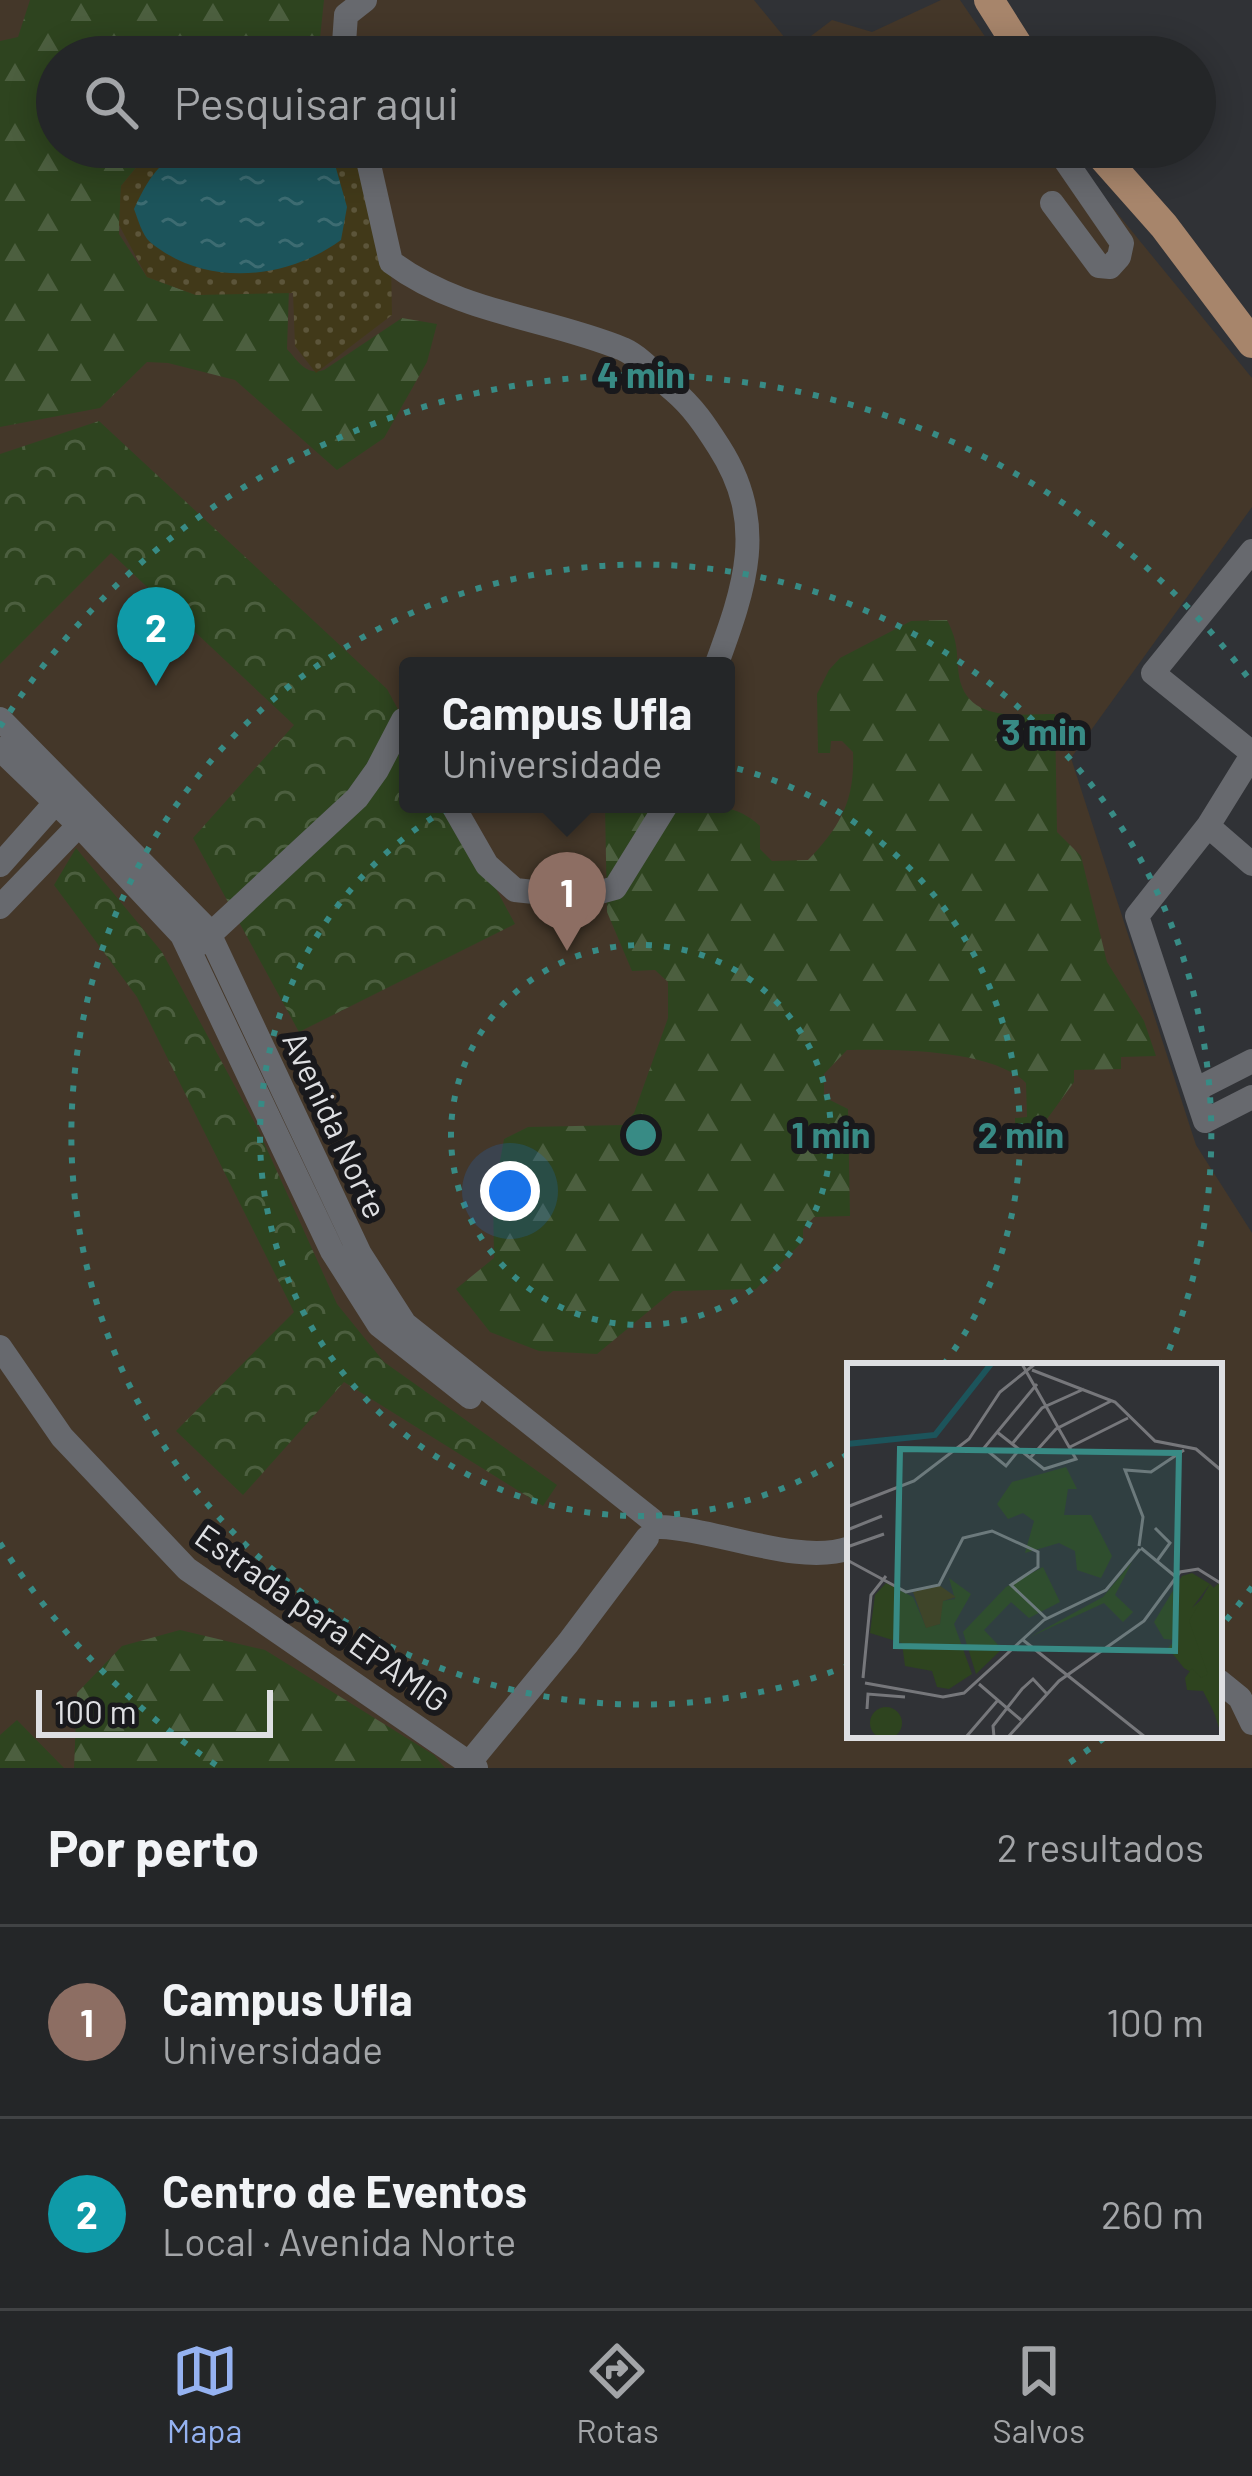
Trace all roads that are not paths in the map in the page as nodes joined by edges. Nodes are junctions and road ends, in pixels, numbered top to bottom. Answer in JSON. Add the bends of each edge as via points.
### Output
{"nodes":[{"id":1,"x":365,"y":0,"type":"edge"},
{"id":2,"x":989,"y":0,"type":"edge"},
{"id":3,"x":345,"y":36,"type":"edge"},
{"id":4,"x":1012,"y":36,"type":"edge"},
{"id":5,"x":370,"y":168,"type":"edge"},
{"id":6,"x":1071,"y":168,"type":"edge"},
{"id":7,"x":1113,"y":168,"type":"edge"},
{"id":8,"x":1052,"y":202,"type":"dead end"},
{"id":9,"x":1252,"y":343,"type":"edge"},
{"id":10,"x":1252,"y":551,"type":"edge"},
{"id":11,"x":719,"y":657,"type":"edge"},
{"id":12,"x":0,"y":719,"type":"edge"},
{"id":13,"x":399,"y":728,"type":"edge"},
{"id":14,"x":0,"y":749,"type":"edge"},
{"id":15,"x":1252,"y":754,"type":"edge"},
{"id":16,"x":56,"y":802,"type":"junction"},
{"id":17,"x":457,"y":813,"type":"edge"},
{"id":18,"x":661,"y":813,"type":"edge"},
{"id":19,"x":79,"y":825,"type":"junction"},
{"id":20,"x":1208,"y":826,"type":"junction"},
{"id":21,"x":1252,"y":864,"type":"edge"},
{"id":22,"x":0,"y":865,"type":"edge"},
{"id":23,"x":0,"y":907,"type":"edge"},
{"id":24,"x":200,"y":944,"type":"junction"},
{"id":25,"x":1252,"y":1061,"type":"edge"},
{"id":26,"x":1197,"y":1089,"type":"junction"},
{"id":27,"x":1252,"y":1097,"type":"edge"},
{"id":28,"x":0,"y":1347,"type":"edge"},
{"id":29,"x":651,"y":1529,"type":"junction"},
{"id":30,"x":847,"y":1548,"type":"edge"},
{"id":31,"x":1222,"y":1683,"type":"edge"},
{"id":32,"x":1252,"y":1723,"type":"edge"},
{"id":33,"x":473,"y":1765,"type":"edge"}],
"edges":[{"from":1,"to":3,"type":"street","via":[[346,15]]},
{"from":2,"to":4,"type":"main road"},
{"from":5,"to":11,"type":"street","via":[[391,262],[467,304],[627,351],[695,409],[737,475],[749,523],[743,592]]},
{"from":6,"to":8,"type":"street","via":[[1122,243],[1110,267],[1099,266]]},
{"from":7,"to":9,"type":"main road"},
{"from":10,"to":15,"type":"street","via":[[1154,673]]},
{"from":12,"to":24,"type":"street","name":"Avenida Norte"},
{"from":13,"to":24,"type":"street","via":[[357,798]]},
{"from":14,"to":16,"type":"street","name":"Avenida Norte"},
{"from":15,"to":20,"type":"street"},
{"from":16,"to":19,"type":"street","name":"Avenida Norte"},
{"from":16,"to":22,"type":"street"},
{"from":17,"to":18,"type":"street","via":[[487,865],[515,890],[582,896],[615,888]]},
{"from":19,"to":23,"type":"street"},
{"from":19,"to":24,"type":"street","name":"Avenida Norte","via":[[182,935]]},
{"from":20,"to":21,"type":"street"},
{"from":20,"to":26,"type":"street","via":[[1137,916]]},
{"from":24,"to":29,"type":"street","name":"Avenida Norte","via":[[332,1251],[379,1325]]},
{"from":25,"to":26,"type":"street"},
{"from":26,"to":27,"type":"street","via":[[1205,1121]]},
{"from":28,"to":33,"type":"street","name":"Estrada para EPAMIG","via":[[62,1437],[187,1569]]},
{"from":29,"to":30,"type":"street","via":[[691,1528],[800,1552]]},
{"from":29,"to":33,"type":"street"},
{"from":31,"to":32,"type":"street"}]}
